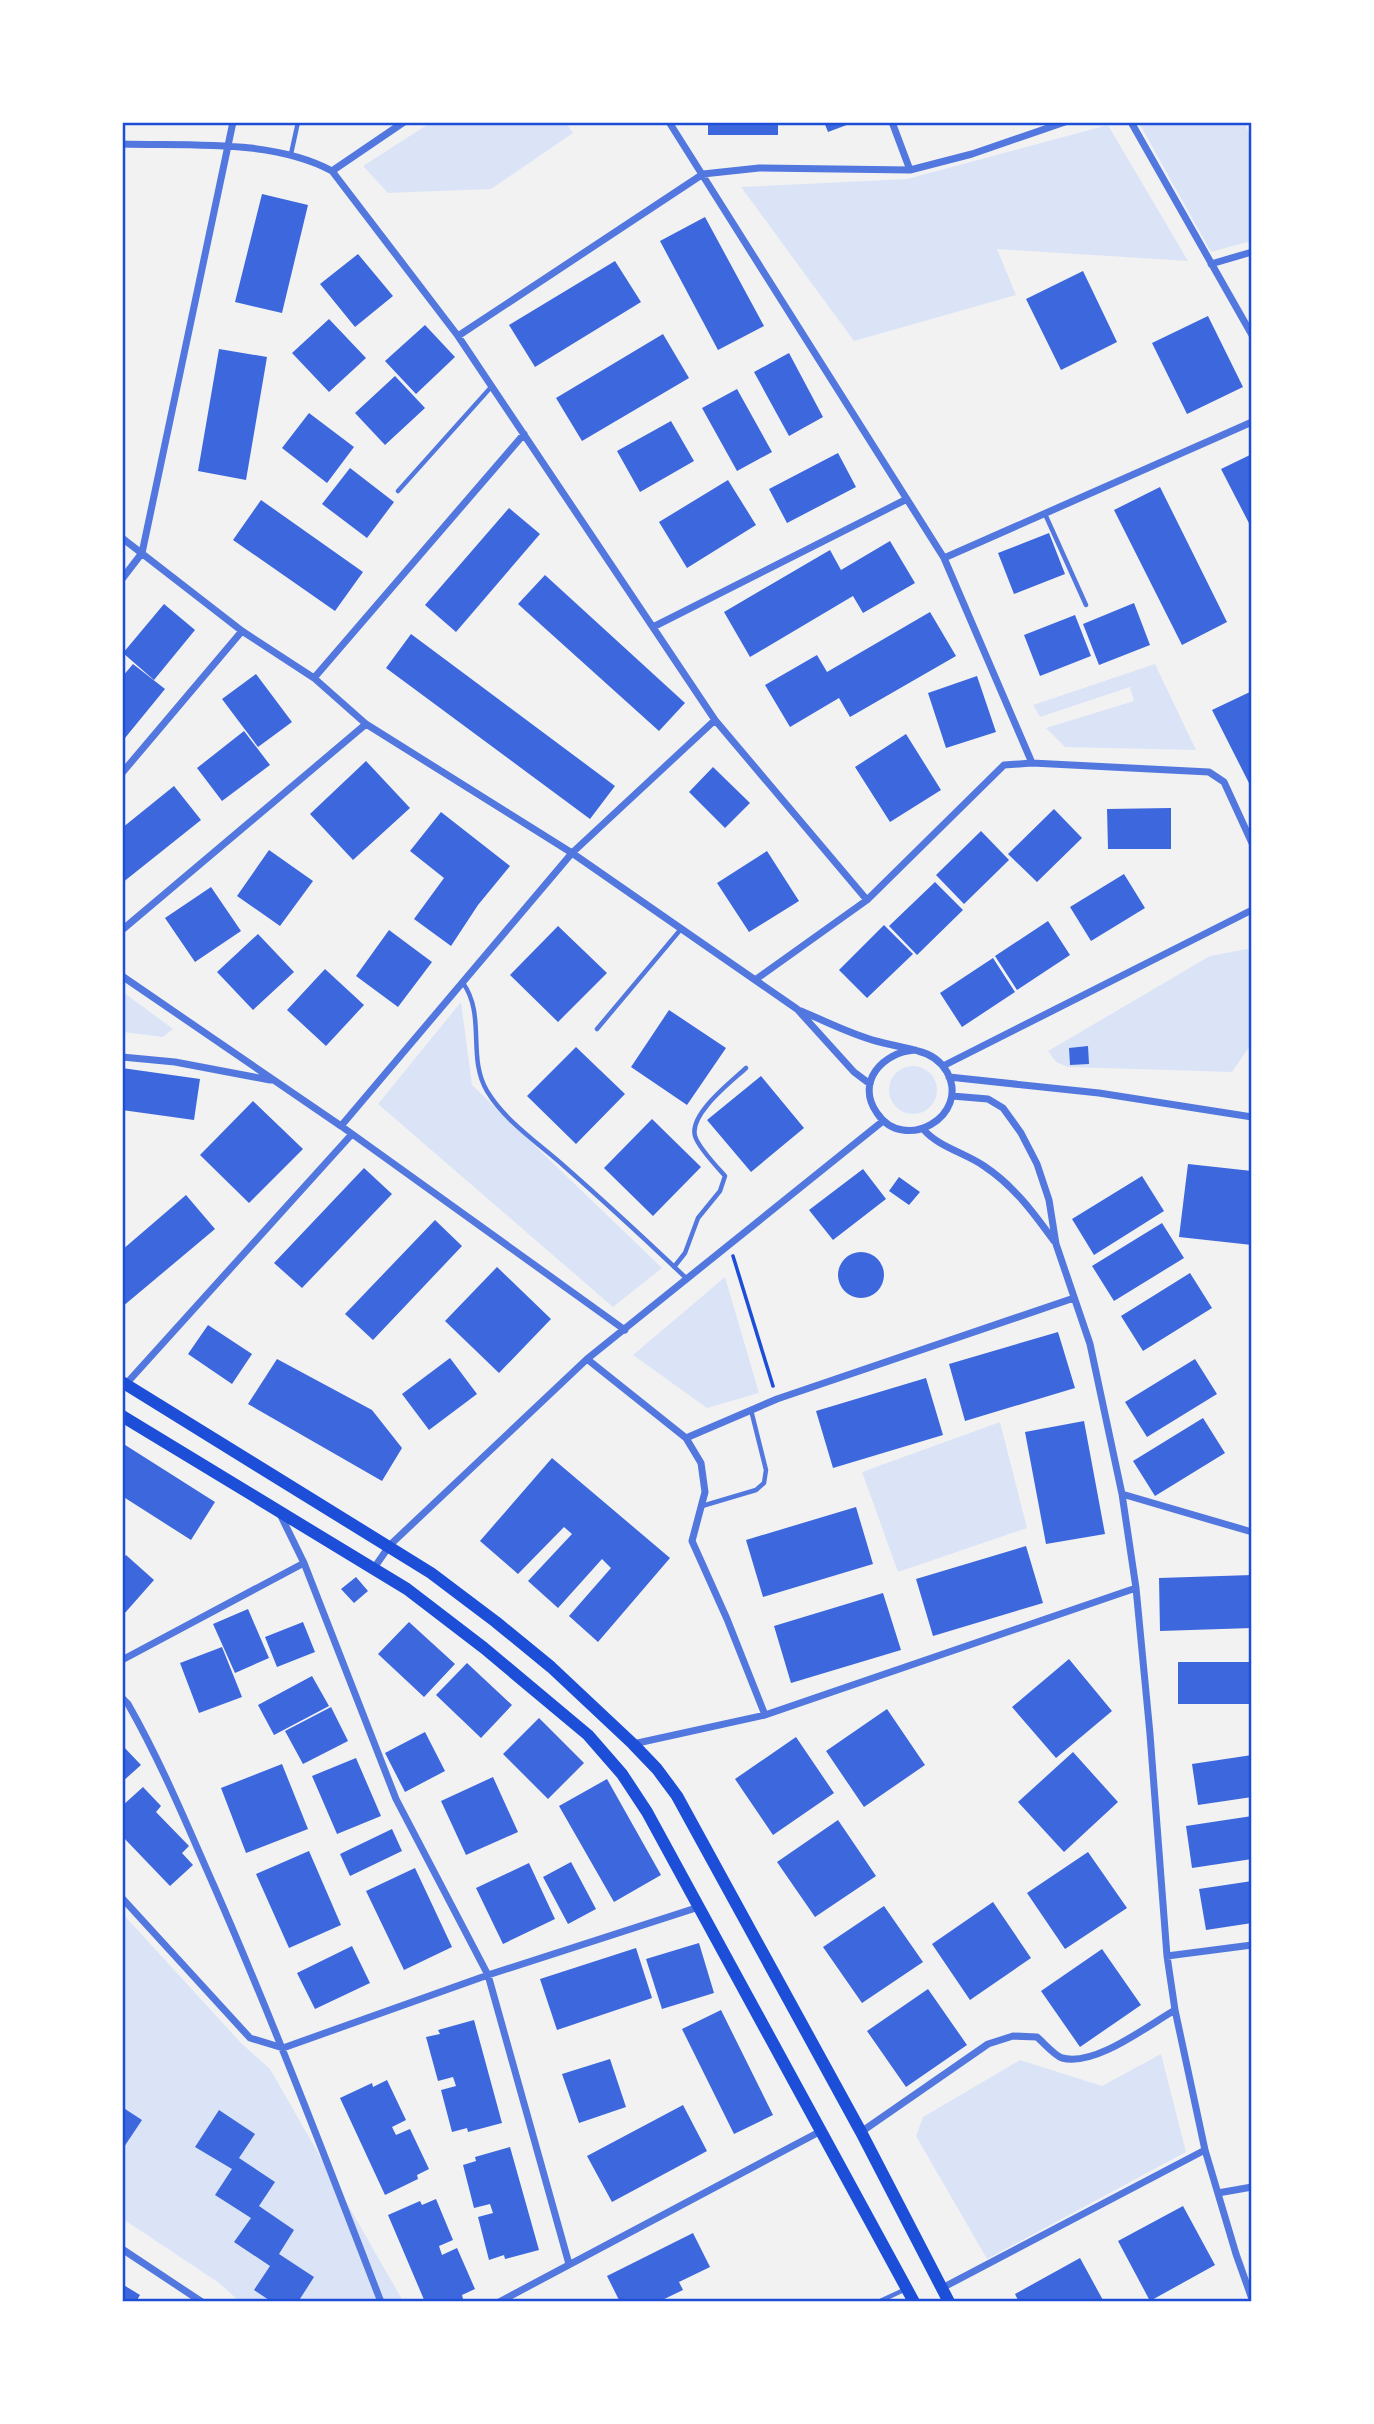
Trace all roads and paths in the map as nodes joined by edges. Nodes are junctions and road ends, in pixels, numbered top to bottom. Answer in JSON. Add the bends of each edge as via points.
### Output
{"nodes":[{"id":1,"x":233,"y":122,"type":"edge"},
{"id":2,"x":298,"y":122,"type":"edge"},
{"id":3,"x":404,"y":122,"type":"edge"},
{"id":4,"x":669,"y":122,"type":"edge"},
{"id":5,"x":892,"y":122,"type":"edge"},
{"id":6,"x":1065,"y":122,"type":"edge"},
{"id":7,"x":1131,"y":122,"type":"edge"},
{"id":8,"x":122,"y":144,"type":"edge"},
{"id":9,"x":228,"y":147,"type":"junction"},
{"id":10,"x":291,"y":154,"type":"junction"},
{"id":11,"x":910,"y":170,"type":"junction"},
{"id":12,"x":332,"y":171,"type":"junction"},
{"id":13,"x":703,"y":174,"type":"junction"},
{"id":14,"x":1251,"y":252,"type":"edge"},
{"id":15,"x":1211,"y":264,"type":"junction"},
{"id":16,"x":1251,"y":335,"type":"edge"},
{"id":17,"x":458,"y":336,"type":"junction"},
{"id":18,"x":492,"y":386,"type":"junction"},
{"id":19,"x":1251,"y":422,"type":"edge"},
{"id":20,"x":524,"y":434,"type":"junction"},
{"id":21,"x":398,"y":491,"type":"dead end"},
{"id":22,"x":906,"y":499,"type":"junction"},
{"id":23,"x":1045,"y":514,"type":"junction"},
{"id":24,"x":122,"y":538,"type":"edge"},
{"id":25,"x":142,"y":553,"type":"junction"},
{"id":26,"x":944,"y":558,"type":"junction"},
{"id":27,"x":122,"y":579,"type":"edge"},
{"id":28,"x":1086,"y":605,"type":"dead end"},
{"id":29,"x":653,"y":627,"type":"junction"},
{"id":30,"x":242,"y":631,"type":"junction"},
{"id":31,"x":314,"y":678,"type":"junction"},
{"id":32,"x":715,"y":720,"type":"junction"},
{"id":33,"x":366,"y":724,"type":"junction"},
{"id":34,"x":1032,"y":763,"type":"junction"},
{"id":35,"x":122,"y":773,"type":"edge"},
{"id":36,"x":1251,"y":843,"type":"edge"},
{"id":37,"x":572,"y":853,"type":"junction"},
{"id":38,"x":867,"y":900,"type":"junction"},
{"id":39,"x":1251,"y":910,"type":"edge"},
{"id":40,"x":681,"y":929,"type":"junction"},
{"id":41,"x":122,"y":930,"type":"edge"},
{"id":42,"x":122,"y":976,"type":"edge"},
{"id":43,"x":755,"y":980,"type":"junction"},
{"id":44,"x":463,"y":982,"type":"junction"},
{"id":45,"x":797,"y":1009,"type":"junction"},
{"id":46,"x":597,"y":1029,"type":"dead end"},
{"id":47,"x":915,"y":1050,"type":"junction"},
{"id":48,"x":122,"y":1057,"type":"edge"},
{"id":49,"x":943,"y":1066,"type":"junction"},
{"id":50,"x":746,"y":1068,"type":"dead end"},
{"id":51,"x":949,"y":1077,"type":"junction"},
{"id":52,"x":275,"y":1081,"type":"junction"},
{"id":53,"x":870,"y":1084,"type":"junction"},
{"id":54,"x":952,"y":1096,"type":"junction"},
{"id":55,"x":1251,"y":1117,"type":"edge"},
{"id":56,"x":883,"y":1121,"type":"junction"},
{"id":57,"x":341,"y":1126,"type":"junction"},
{"id":58,"x":924,"y":1130,"type":"junction"},
{"id":59,"x":352,"y":1134,"type":"junction"},
{"id":60,"x":730,"y":1244,"type":"junction"},
{"id":61,"x":1056,"y":1244,"type":"junction"},
{"id":62,"x":674,"y":1267,"type":"junction"},
{"id":63,"x":687,"y":1279,"type":"junction"},
{"id":64,"x":1074,"y":1298,"type":"junction"},
{"id":65,"x":625,"y":1330,"type":"junction"},
{"id":66,"x":587,"y":1359,"type":"junction"},
{"id":67,"x":124,"y":1383,"type":"edge"},
{"id":68,"x":777,"y":1399,"type":"junction"},
{"id":69,"x":751,"y":1410,"type":"junction"},
{"id":70,"x":122,"y":1416,"type":"edge"},
{"id":71,"x":686,"y":1438,"type":"junction"},
{"id":72,"x":1122,"y":1494,"type":"junction"},
{"id":73,"x":701,"y":1507,"type":"junction"},
{"id":74,"x":280,"y":1513,"type":"junction"},
{"id":75,"x":1251,"y":1532,"type":"edge"},
{"id":76,"x":390,"y":1545,"type":"junction"},
{"id":77,"x":304,"y":1563,"type":"junction"},
{"id":78,"x":374,"y":1568,"type":"junction"},
{"id":79,"x":1136,"y":1588,"type":"junction"},
{"id":80,"x":122,"y":1661,"type":"edge"},
{"id":81,"x":122,"y":1698,"type":"edge"},
{"id":82,"x":765,"y":1715,"type":"junction"},
{"id":83,"x":633,"y":1744,"type":"junction"},
{"id":84,"x":122,"y":1898,"type":"edge"},
{"id":85,"x":699,"y":1907,"type":"junction"},
{"id":86,"x":1251,"y":1945,"type":"edge"},
{"id":87,"x":1167,"y":1956,"type":"junction"},
{"id":88,"x":488,"y":1975,"type":"junction"},
{"id":89,"x":1175,"y":2010,"type":"junction"},
{"id":90,"x":283,"y":2048,"type":"junction"},
{"id":91,"x":821,"y":2132,"type":"junction"},
{"id":92,"x":862,"y":2132,"type":"junction"},
{"id":93,"x":1205,"y":2150,"type":"junction"},
{"id":94,"x":1251,"y":2187,"type":"edge"},
{"id":95,"x":1218,"y":2193,"type":"junction"},
{"id":96,"x":122,"y":2249,"type":"edge"},
{"id":97,"x":569,"y":2264,"type":"junction"},
{"id":98,"x":907,"y":2288,"type":"junction"},
{"id":99,"x":942,"y":2288,"type":"junction"},
{"id":100,"x":1251,"y":2299,"type":"edge"},
{"id":101,"x":202,"y":2301,"type":"edge"},
{"id":102,"x":381,"y":2301,"type":"edge"},
{"id":103,"x":499,"y":2301,"type":"edge"},
{"id":104,"x":878,"y":2301,"type":"edge"},
{"id":105,"x":914,"y":2301,"type":"edge"},
{"id":106,"x":949,"y":2301,"type":"edge"}],
"edges":[{"from":1,"to":9,"type":"street"},
{"from":2,"to":10,"type":"lane"},
{"from":3,"to":12,"type":"street"},
{"from":4,"to":13,"type":"street"},
{"from":5,"to":11,"type":"street"},
{"from":6,"to":11,"type":"street"},
{"from":7,"to":15,"type":"street"},
{"from":8,"to":9,"type":"street"},
{"from":9,"to":10,"type":"street"},
{"from":9,"to":25,"type":"street"},
{"from":10,"to":12,"type":"street"},
{"from":11,"to":13,"type":"street","via":[[759,168]]},
{"from":12,"to":17,"type":"street"},
{"from":13,"to":17,"type":"street"},
{"from":13,"to":22,"type":"street"},
{"from":14,"to":15,"type":"street"},
{"from":15,"to":16,"type":"street"},
{"from":17,"to":18,"type":"street"},
{"from":18,"to":20,"type":"street"},
{"from":18,"to":21,"type":"lane"},
{"from":19,"to":23,"type":"street"},
{"from":20,"to":29,"type":"street"},
{"from":20,"to":31,"type":"street"},
{"from":22,"to":26,"type":"street"},
{"from":22,"to":29,"type":"street"},
{"from":23,"to":26,"type":"street"},
{"from":23,"to":28,"type":"lane"},
{"from":24,"to":25,"type":"street"},
{"from":25,"to":27,"type":"street"},
{"from":25,"to":30,"type":"street"},
{"from":26,"to":34,"type":"street"},
{"from":29,"to":32,"type":"street"},
{"from":30,"to":31,"type":"street"},
{"from":30,"to":35,"type":"street"},
{"from":31,"to":33,"type":"street"},
{"from":32,"to":37,"type":"street"},
{"from":32,"to":38,"type":"street"},
{"from":33,"to":37,"type":"street"},
{"from":33,"to":41,"type":"street"},
{"from":34,"to":36,"type":"street","via":[[1209,772],[1224,782]]},
{"from":34,"to":38,"type":"street","via":[[1004,765]]},
{"from":37,"to":40,"type":"street"},
{"from":37,"to":44,"type":"street"},
{"from":38,"to":43,"type":"street"},
{"from":39,"to":49,"type":"street"},
{"from":40,"to":43,"type":"street"},
{"from":40,"to":46,"type":"lane"},
{"from":42,"to":52,"type":"street"},
{"from":43,"to":45,"type":"street"},
{"from":44,"to":57,"type":"street"},
{"from":44,"to":62,"type":"lane","via":[[474,1005],[478,1073],[487,1091],[503,1112]]},
{"from":45,"to":47,"type":"street","via":[[854,1034]]},
{"from":45,"to":53,"type":"street"},
{"from":47,"to":49,"type":"street"},
{"from":47,"to":53,"type":"street","via":[[891,1055],[874,1072]]},
{"from":48,"to":52,"type":"street"},
{"from":49,"to":51,"type":"street"},
{"from":50,"to":62,"type":"lane","via":[[706,1105],[695,1126],[695,1138],[725,1176]]},
{"from":51,"to":54,"type":"street"},
{"from":51,"to":55,"type":"street","via":[[1099,1093]]},
{"from":52,"to":57,"type":"street"},
{"from":53,"to":56,"type":"street","via":[[872,1104]]},
{"from":54,"to":58,"type":"street","via":[[943,1117]]},
{"from":54,"to":61,"type":"street","via":[[988,1099],[1003,1108],[1021,1133],[1049,1200]]},
{"from":56,"to":58,"type":"street","via":[[902,1131]]},
{"from":56,"to":60,"type":"street"},
{"from":57,"to":59,"type":"street"},
{"from":58,"to":61,"type":"street","via":[[1005,1181]]},
{"from":59,"to":65,"type":"street"},
{"from":59,"to":67,"type":"street"},
{"from":60,"to":63,"type":"street"},
{"from":60,"to":68,"type":"path"},
{"from":61,"to":64,"type":"street"},
{"from":62,"to":63,"type":"lane"},
{"from":63,"to":65,"type":"street"},
{"from":64,"to":68,"type":"street"},
{"from":64,"to":72,"type":"street","via":[[1090,1344]]},
{"from":65,"to":66,"type":"street"},
{"from":66,"to":71,"type":"street"},
{"from":66,"to":76,"type":"street"},
{"from":67,"to":76,"type":"main road"},
{"from":68,"to":69,"type":"street"},
{"from":69,"to":71,"type":"street"},
{"from":69,"to":73,"type":"lane","via":[[766,1471],[764,1483],[756,1490]]},
{"from":70,"to":74,"type":"main road"},
{"from":71,"to":73,"type":"street","via":[[701,1462],[705,1492]]},
{"from":72,"to":75,"type":"street"},
{"from":72,"to":79,"type":"street"},
{"from":73,"to":82,"type":"street","via":[[692,1541]]},
{"from":74,"to":77,"type":"street"},
{"from":74,"to":78,"type":"main road"},
{"from":76,"to":78,"type":"street"},
{"from":76,"to":83,"type":"main road","via":[[551,1667]]},
{"from":77,"to":80,"type":"street"},
{"from":77,"to":88,"type":"street","via":[[396,1799]]},
{"from":78,"to":85,"type":"main road","via":[[484,1648],[588,1735],[647,1811]]},
{"from":79,"to":82,"type":"street"},
{"from":79,"to":87,"type":"street"},
{"from":81,"to":90,"type":"street","via":[[153,1748]]},
{"from":82,"to":83,"type":"street"},
{"from":83,"to":92,"type":"main road","via":[[677,1796]]},
{"from":84,"to":90,"type":"street","via":[[250,2038]]},
{"from":85,"to":88,"type":"street"},
{"from":85,"to":91,"type":"main road"},
{"from":86,"to":87,"type":"street"},
{"from":87,"to":89,"type":"street"},
{"from":88,"to":90,"type":"street"},
{"from":88,"to":97,"type":"street"},
{"from":89,"to":92,"type":"street","via":[[1084,2059],[1060,2057],[1037,2037],[1013,2036],[988,2044]]},
{"from":89,"to":93,"type":"street"},
{"from":90,"to":102,"type":"street"},
{"from":91,"to":97,"type":"street"},
{"from":91,"to":98,"type":"main road"},
{"from":92,"to":99,"type":"main road"},
{"from":93,"to":95,"type":"street"},
{"from":93,"to":99,"type":"street"},
{"from":94,"to":95,"type":"street"},
{"from":95,"to":100,"type":"street"},
{"from":96,"to":101,"type":"street"},
{"from":97,"to":103,"type":"street"},
{"from":98,"to":104,"type":"lane"},
{"from":98,"to":105,"type":"main road"},
{"from":99,"to":106,"type":"main road"}]}
